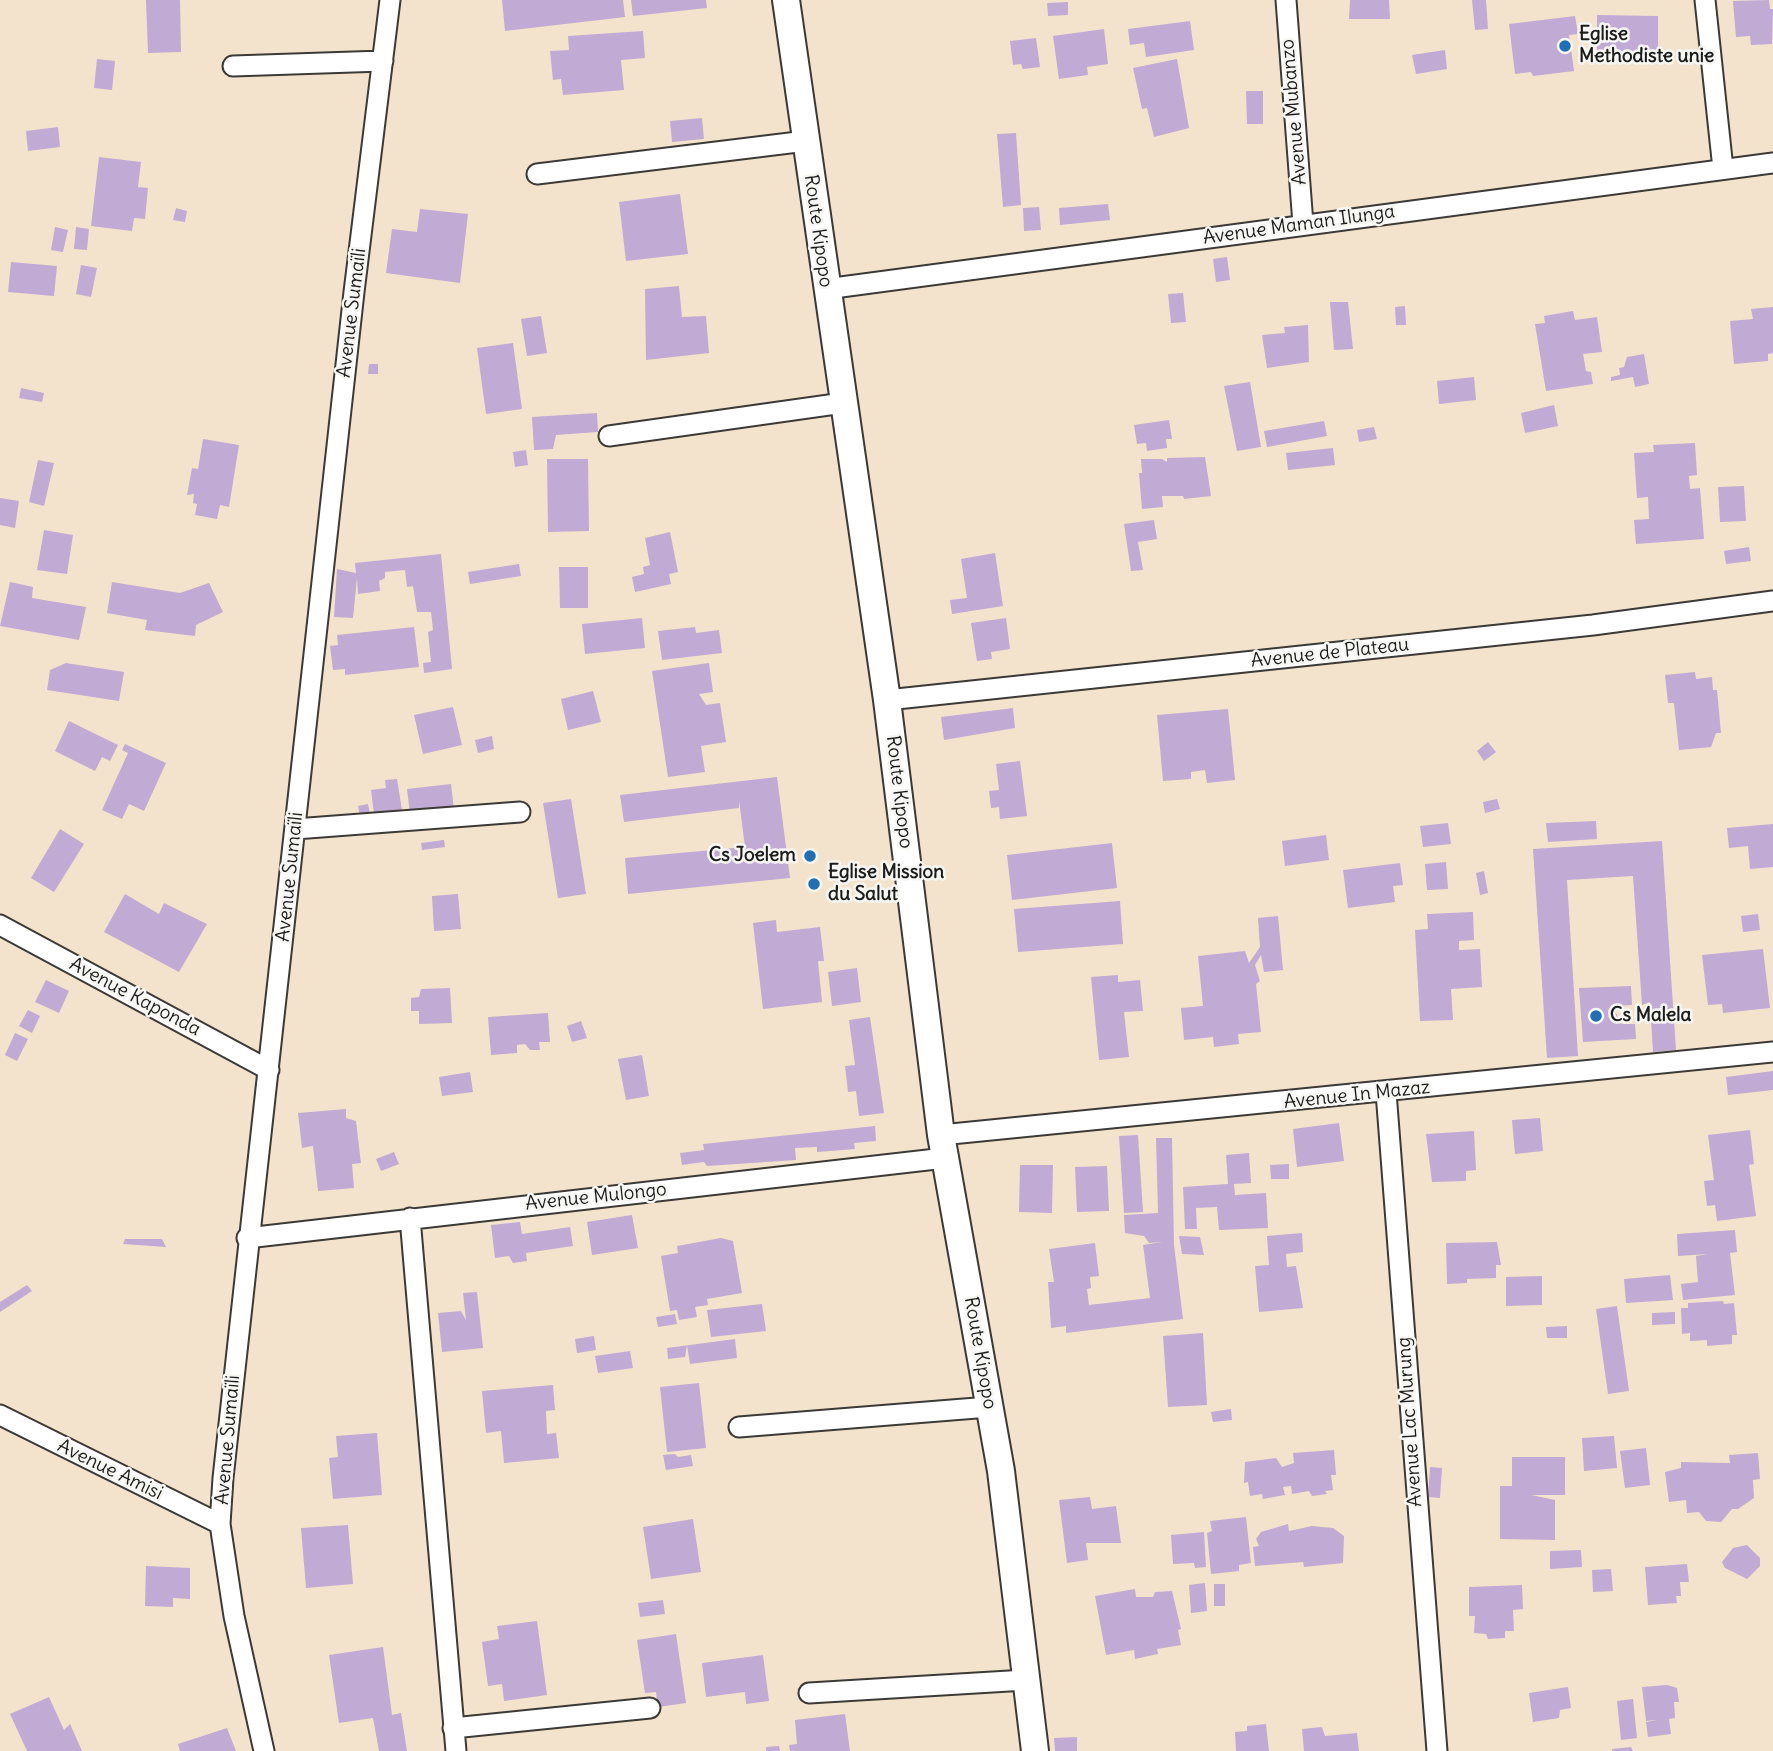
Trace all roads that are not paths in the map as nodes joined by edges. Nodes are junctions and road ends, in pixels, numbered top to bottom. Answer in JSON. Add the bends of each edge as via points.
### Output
{"nodes":[{"id":1,"x":390,"y":0,"type":"edge"},
{"id":2,"x":786,"y":0,"type":"edge"},
{"id":3,"x":1286,"y":0,"type":"edge"},
{"id":4,"x":1705,"y":0,"type":"edge"},
{"id":5,"x":383,"y":61,"type":"junction"},
{"id":6,"x":233,"y":66,"type":"dead end"},
{"id":7,"x":806,"y":141,"type":"junction"},
{"id":8,"x":1773,"y":163,"type":"edge"},
{"id":9,"x":1723,"y":169,"type":"junction"},
{"id":10,"x":537,"y":174,"type":"dead end"},
{"id":11,"x":1303,"y":224,"type":"junction"},
{"id":12,"x":826,"y":289,"type":"junction"},
{"id":13,"x":843,"y":403,"type":"junction"},
{"id":14,"x":609,"y":436,"type":"dead end"},
{"id":15,"x":1773,"y":601,"type":"edge"},
{"id":16,"x":887,"y":700,"type":"junction"},
{"id":17,"x":520,"y":812,"type":"dead end"},
{"id":18,"x":295,"y":829,"type":"junction"},
{"id":19,"x":0,"y":925,"type":"edge"},
{"id":20,"x":1773,"y":1052,"type":"edge"},
{"id":21,"x":269,"y":1070,"type":"junction"},
{"id":22,"x":1386,"y":1092,"type":"junction"},
{"id":23,"x":943,"y":1146,"type":"junction"},
{"id":24,"x":410,"y":1218,"type":"junction"},
{"id":25,"x":247,"y":1238,"type":"junction"},
{"id":26,"x":989,"y":1406,"type":"junction"},
{"id":27,"x":0,"y":1415,"type":"edge"},
{"id":28,"x":739,"y":1427,"type":"dead end"},
{"id":29,"x":220,"y":1524,"type":"junction"},
{"id":30,"x":1026,"y":1680,"type":"junction"},
{"id":31,"x":808,"y":1693,"type":"dead end"},
{"id":32,"x":650,"y":1708,"type":"dead end"},
{"id":33,"x":453,"y":1728,"type":"junction"},
{"id":34,"x":264,"y":1751,"type":"edge"},
{"id":35,"x":456,"y":1751,"type":"edge"},
{"id":36,"x":1035,"y":1751,"type":"edge"},
{"id":37,"x":1437,"y":1751,"type":"edge"}],
"edges":[{"from":1,"to":5,"type":"street","name":"Avenue Sumaïli"},
{"from":2,"to":7,"type":"main road","name":"Route Kipopo"},
{"from":3,"to":11,"type":"street","name":"Avenue Mubanzo"},
{"from":4,"to":9,"type":"street"},
{"from":5,"to":6,"type":"street"},
{"from":5,"to":18,"type":"street","name":"Avenue Sumaïli"},
{"from":7,"to":10,"type":"street"},
{"from":7,"to":12,"type":"main road","name":"Route Kipopo"},
{"from":8,"to":9,"type":"street","name":"Avenue Maman Ilunga"},
{"from":9,"to":11,"type":"street","name":"Avenue Maman Ilunga"},
{"from":11,"to":12,"type":"street","name":"Avenue Maman Ilunga"},
{"from":12,"to":13,"type":"main road","name":"Route Kipopo"},
{"from":13,"to":14,"type":"street"},
{"from":13,"to":16,"type":"main road","name":"Route Kipopo"},
{"from":15,"to":16,"type":"street","name":"Avenue de Plateau"},
{"from":16,"to":23,"type":"main road","name":"Route Kipopo"},
{"from":17,"to":18,"type":"street"},
{"from":18,"to":21,"type":"street","name":"Avenue Sumaïli"},
{"from":19,"to":21,"type":"street","name":"Avenue Kaponda"},
{"from":20,"to":22,"type":"street","name":"Avenue In Mazaz"},
{"from":21,"to":25,"type":"street","name":"Avenue Sumaïli"},
{"from":22,"to":23,"type":"street","name":"Avenue In Mazaz"},
{"from":22,"to":37,"type":"street","name":"Avenue Lac Murung"},
{"from":23,"to":24,"type":"street","name":"Avenue Mulongo"},
{"from":23,"to":26,"type":"main road","name":"Route Kipopo"},
{"from":24,"to":25,"type":"street","name":"Avenue Mulongo"},
{"from":24,"to":33,"type":"street"},
{"from":25,"to":29,"type":"street","name":"Avenue Sumaïli"},
{"from":26,"to":28,"type":"street"},
{"from":26,"to":30,"type":"main road","name":"Route Kipopo"},
{"from":27,"to":29,"type":"street","name":"Avenue Amisi"},
{"from":29,"to":34,"type":"street","name":"Avenue Sumaïli","via":[[234,1616]]},
{"from":30,"to":31,"type":"street"},
{"from":30,"to":36,"type":"main road","name":"Route Kipopo"},
{"from":32,"to":33,"type":"street"},
{"from":33,"to":35,"type":"street"}]}
